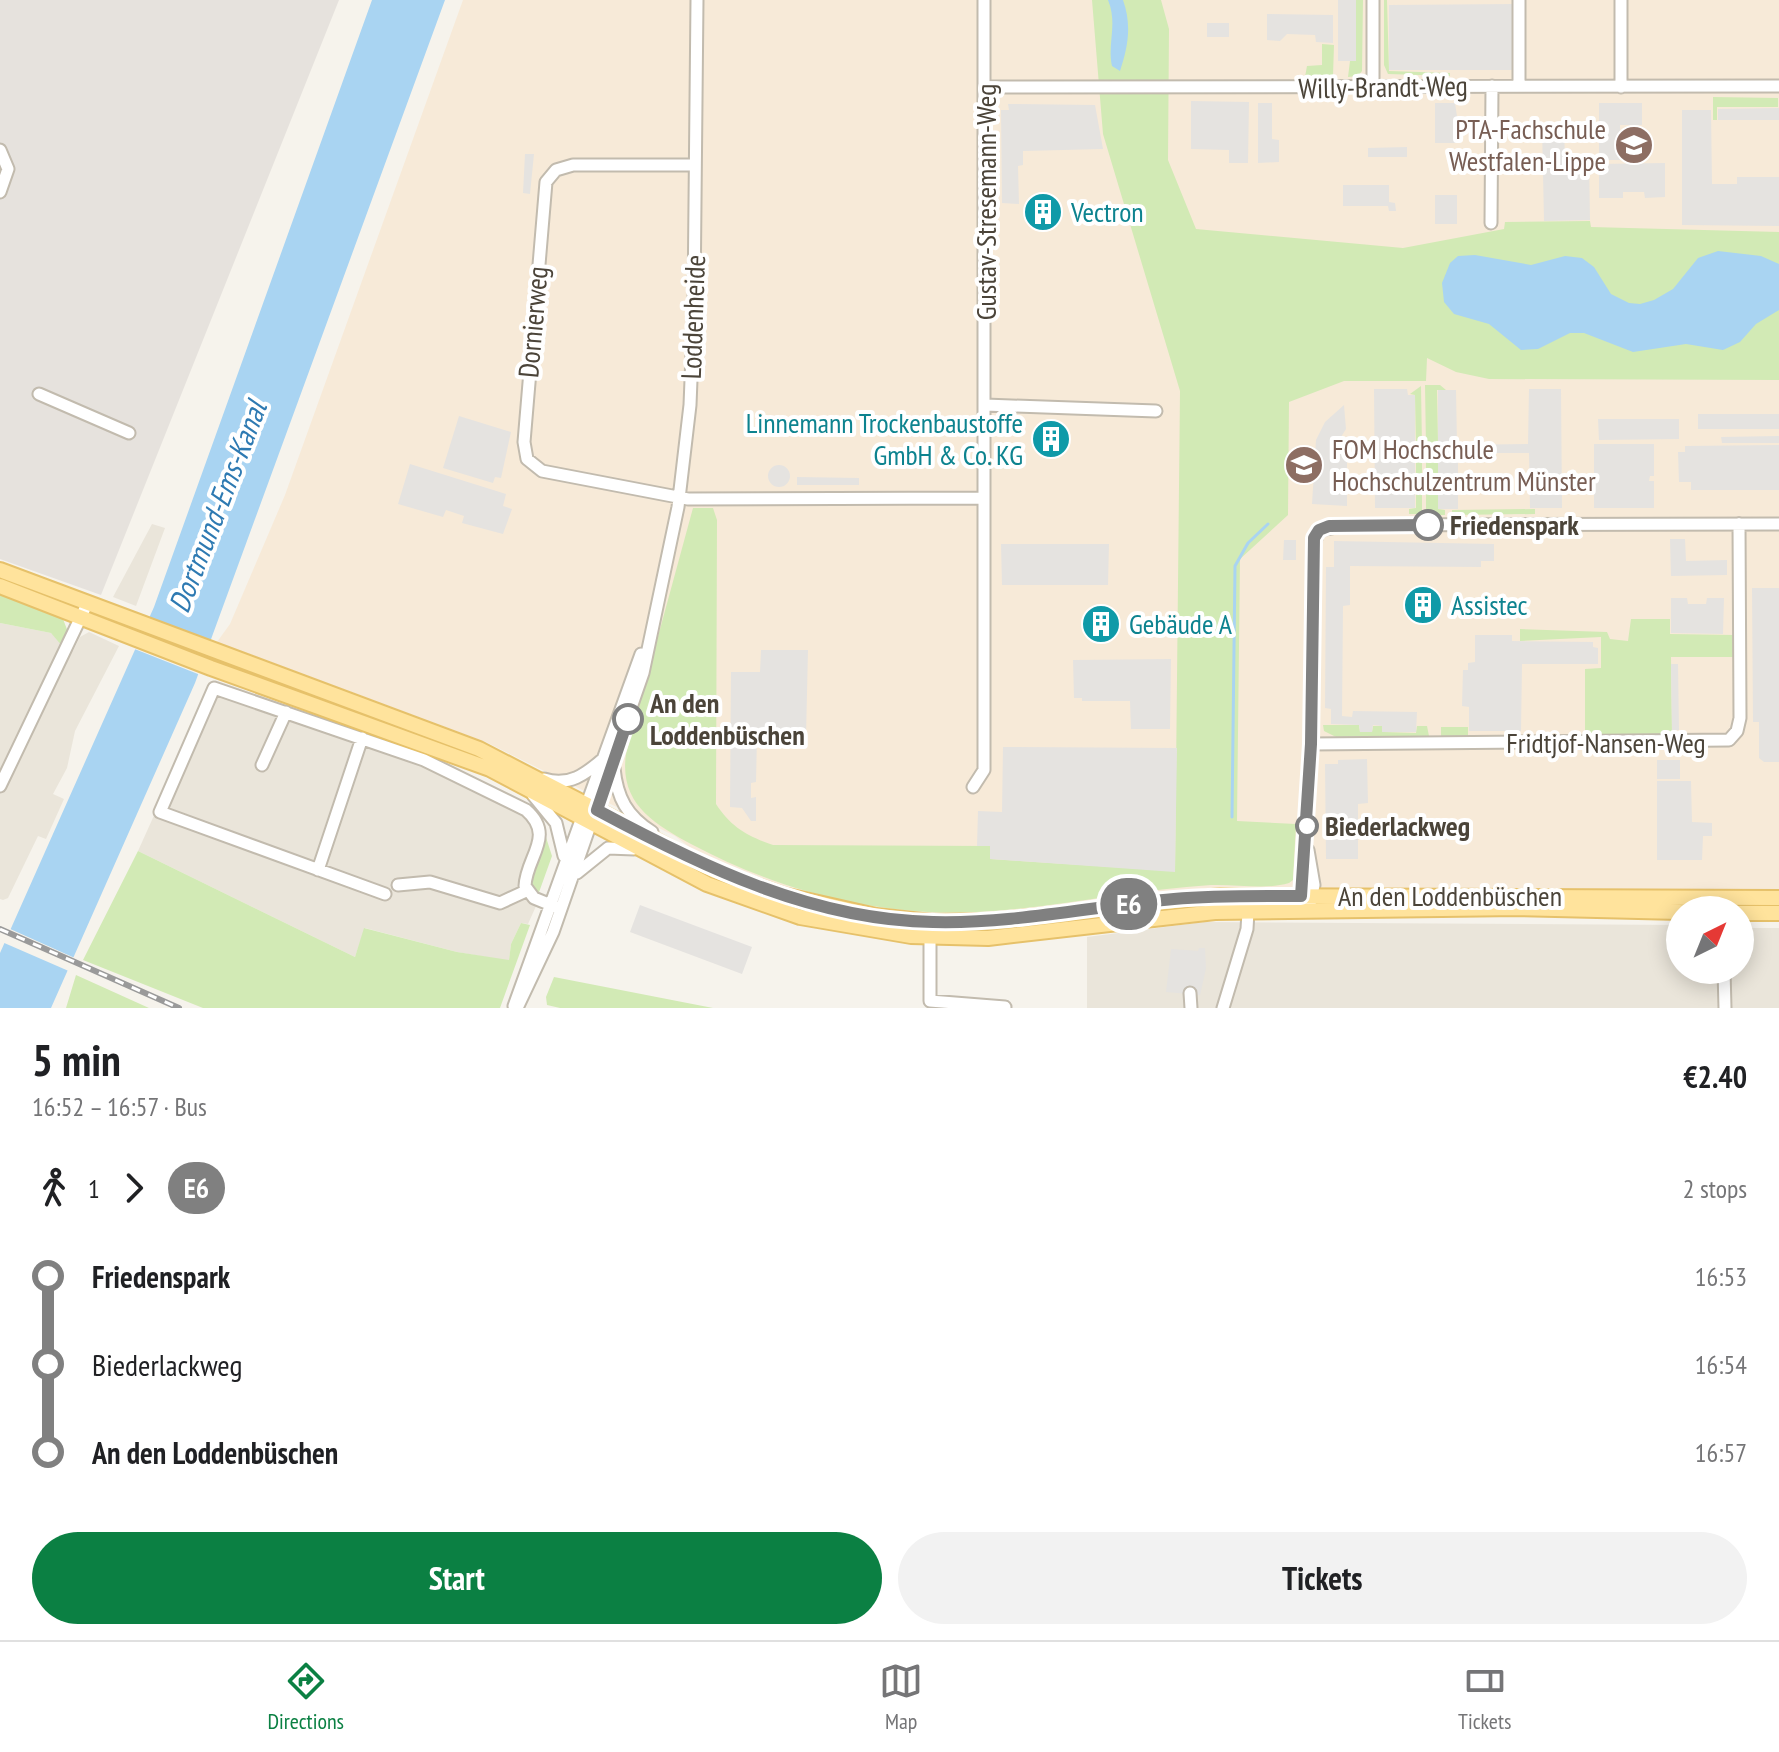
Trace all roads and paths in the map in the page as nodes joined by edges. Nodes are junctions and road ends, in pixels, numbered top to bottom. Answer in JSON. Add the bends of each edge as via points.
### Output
{"nodes":[{"id":1,"x":697,"y":0,"type":"edge"},
{"id":2,"x":984,"y":0,"type":"edge"},
{"id":3,"x":1373,"y":0,"type":"edge"},
{"id":4,"x":1519,"y":0,"type":"edge"},
{"id":5,"x":1621,"y":0,"type":"edge"},
{"id":6,"x":1492,"y":86,"type":"junction"},
{"id":7,"x":1519,"y":86,"type":"junction"},
{"id":8,"x":1779,"y":86,"type":"edge"},
{"id":9,"x":987,"y":87,"type":"junction"},
{"id":10,"x":1373,"y":87,"type":"junction"},
{"id":11,"x":1621,"y":87,"type":"junction"},
{"id":12,"x":0,"y":150,"type":"edge"},
{"id":13,"x":695,"y":165,"type":"junction"},
{"id":14,"x":0,"y":192,"type":"edge"},
{"id":15,"x":1491,"y":223,"type":"dead end"},
{"id":16,"x":39,"y":394,"type":"dead end"},
{"id":17,"x":985,"y":405,"type":"junction"},
{"id":18,"x":1156,"y":411,"type":"dead end"},
{"id":19,"x":129,"y":433,"type":"dead end"},
{"id":20,"x":679,"y":497,"type":"junction"},
{"id":21,"x":983,"y":498,"type":"junction"},
{"id":22,"x":1739,"y":524,"type":"junction"},
{"id":23,"x":1779,"y":524,"type":"edge"},
{"id":24,"x":0,"y":570,"type":"edge"},
{"id":25,"x":0,"y":586,"type":"edge"},
{"id":26,"x":88,"y":602,"type":"junction"},
{"id":27,"x":82,"y":617,"type":"junction"},
{"id":28,"x":286,"y":712,"type":"junction"},
{"id":29,"x":362,"y":738,"type":"junction"},
{"id":30,"x":1311,"y":744,"type":"junction"},
{"id":31,"x":609,"y":761,"type":"junction"},
{"id":32,"x":262,"y":765,"type":"dead end"},
{"id":33,"x":535,"y":776,"type":"junction"},
{"id":34,"x":519,"y":783,"type":"junction"},
{"id":35,"x":0,"y":786,"type":"edge"},
{"id":36,"x":973,"y":787,"type":"dead end"},
{"id":37,"x":589,"y":814,"type":"junction"},
{"id":38,"x":638,"y":850,"type":"junction"},
{"id":39,"x":688,"y":859,"type":"junction"},
{"id":40,"x":562,"y":869,"type":"junction"},
{"id":41,"x":318,"y":870,"type":"junction"},
{"id":42,"x":573,"y":878,"type":"junction"},
{"id":43,"x":398,"y":885,"type":"dead end"},
{"id":44,"x":526,"y":891,"type":"junction"},
{"id":45,"x":385,"y":894,"type":"dead end"},
{"id":46,"x":1307,"y":896,"type":"junction"},
{"id":47,"x":1779,"y":898,"type":"edge"},
{"id":48,"x":1754,"y":901,"type":"edge"},
{"id":49,"x":1666,"y":903,"type":"edge"},
{"id":50,"x":549,"y":905,"type":"junction"},
{"id":51,"x":561,"y":909,"type":"junction"},
{"id":52,"x":1307,"y":911,"type":"junction"},
{"id":53,"x":1248,"y":912,"type":"junction"},
{"id":54,"x":1666,"y":912,"type":"edge"},
{"id":55,"x":1754,"y":913,"type":"edge"},
{"id":56,"x":1779,"y":913,"type":"edge"},
{"id":57,"x":930,"y":930,"type":"junction"},
{"id":58,"x":1724,"y":984,"type":"edge"},
{"id":59,"x":1190,"y":993,"type":"dead end"},
{"id":60,"x":1005,"y":1007,"type":"edge"},
{"id":61,"x":515,"y":1008,"type":"edge"},
{"id":62,"x":1191,"y":1008,"type":"edge"},
{"id":63,"x":1223,"y":1008,"type":"edge"},
{"id":64,"x":1725,"y":1008,"type":"edge"}],
"edges":[{"from":1,"to":13,"type":"street","name":"Loddenheide"},
{"from":2,"to":9,"type":"street","name":"Gustav-Stresemann-Weg"},
{"from":3,"to":10,"type":"street"},
{"from":4,"to":7,"type":"street"},
{"from":5,"to":11,"type":"street"},
{"from":6,"to":7,"type":"street","name":"Willy-Brandt-Weg"},
{"from":6,"to":10,"type":"street","name":"Willy-Brandt-Weg"},
{"from":6,"to":15,"type":"street"},
{"from":7,"to":11,"type":"street","name":"Willy-Brandt-Weg"},
{"from":8,"to":11,"type":"street","name":"Willy-Brandt-Weg"},
{"from":9,"to":10,"type":"street","name":"Willy-Brandt-Weg"},
{"from":9,"to":17,"type":"street","name":"Gustav-Stresemann-Weg"},
{"from":12,"to":14,"type":"street","via":[[8,169]]},
{"from":13,"to":20,"type":"street","name":"Loddenheide","via":[[690,405]]},
{"from":13,"to":20,"type":"street","name":"Dornierweg","via":[[573,165],[556,170],[546,182],[524,442],[527,459],[542,471]]},
{"from":16,"to":19,"type":"street"},
{"from":17,"to":18,"type":"street"},
{"from":17,"to":21,"type":"street","name":"Gustav-Stresemann-Weg"},
{"from":20,"to":21,"type":"street"},
{"from":20,"to":31,"type":"street","name":"Loddenheide","via":[[652,643]]},
{"from":21,"to":36,"type":"street","name":"Gustav-Stresemann-Weg","via":[[984,770]]},
{"from":22,"to":23,"type":"street"},
{"from":22,"to":30,"type":"street","via":[[1323,528],[1313,547]]},
{"from":22,"to":30,"type":"street","name":"Fridtjof-Nansen-Weg","via":[[1740,718],[1729,740]]},
{"from":24,"to":26,"type":"main road","name":"An den Loddenbüschen"},
{"from":25,"to":27,"type":"main road","name":"An den Loddenbüschen"},
{"from":26,"to":27,"type":"street"},
{"from":26,"to":33,"type":"main road","name":"An den Loddenbüschen","via":[[446,736]]},
{"from":27,"to":34,"type":"main road","name":"An den Loddenbüschen"},
{"from":27,"to":35,"type":"street"},
{"from":28,"to":29,"type":"street"},
{"from":28,"to":32,"type":"street"},
{"from":28,"to":41,"type":"street","via":[[214,688],[160,812]]},
{"from":29,"to":41,"type":"street"},
{"from":29,"to":44,"type":"street","via":[[435,765],[530,813],[540,838],[525,878]]},
{"from":30,"to":46,"type":"street"},
{"from":31,"to":33,"type":"street","via":[[570,780]]},
{"from":31,"to":37,"type":"street","name":"Loddenheide"},
{"from":31,"to":39,"type":"street","via":[[628,814]]},
{"from":33,"to":37,"type":"main road","name":"An den Loddenbüschen"},
{"from":34,"to":37,"type":"main road","name":"An den Loddenbüschen"},
{"from":34,"to":40,"type":"street","via":[[556,823]]},
{"from":37,"to":38,"type":"main road","name":"An den Loddenbüschen"},
{"from":37,"to":39,"type":"main road","name":"An den Loddenbüschen"},
{"from":37,"to":40,"type":"street"},
{"from":37,"to":42,"type":"street"},
{"from":38,"to":42,"type":"street","via":[[608,848]]},
{"from":38,"to":57,"type":"main road","name":"An den Loddenbüschen","via":[[707,884],[800,917]]},
{"from":39,"to":57,"type":"main road","name":"An den Loddenbüschen","via":[[783,895]]},
{"from":40,"to":50,"type":"street"},
{"from":41,"to":45,"type":"street"},
{"from":42,"to":51,"type":"street"},
{"from":43,"to":44,"type":"street","via":[[430,882],[500,903]]},
{"from":44,"to":50,"type":"street"},
{"from":46,"to":49,"type":"main road","name":"An den Loddenbüschen"},
{"from":46,"to":52,"type":"street"},
{"from":46,"to":57,"type":"main road","name":"An den Loddenbüschen","via":[[1173,899]]},
{"from":47,"to":48,"type":"main road","name":"An den Loddenbüschen"},
{"from":50,"to":51,"type":"street"},
{"from":50,"to":61,"type":"street"},
{"from":51,"to":61,"type":"street"},
{"from":52,"to":53,"type":"main road","name":"An den Loddenbüschen"},
{"from":52,"to":54,"type":"main road","name":"An den Loddenbüschen"},
{"from":53,"to":57,"type":"main road","name":"An den Loddenbüschen","via":[[1168,915],[988,938]]},
{"from":53,"to":63,"type":"street"},
{"from":55,"to":56,"type":"main road"},
{"from":57,"to":60,"type":"street","via":[[930,1001]]},
{"from":58,"to":64,"type":"street"},
{"from":59,"to":62,"type":"street"}]}
